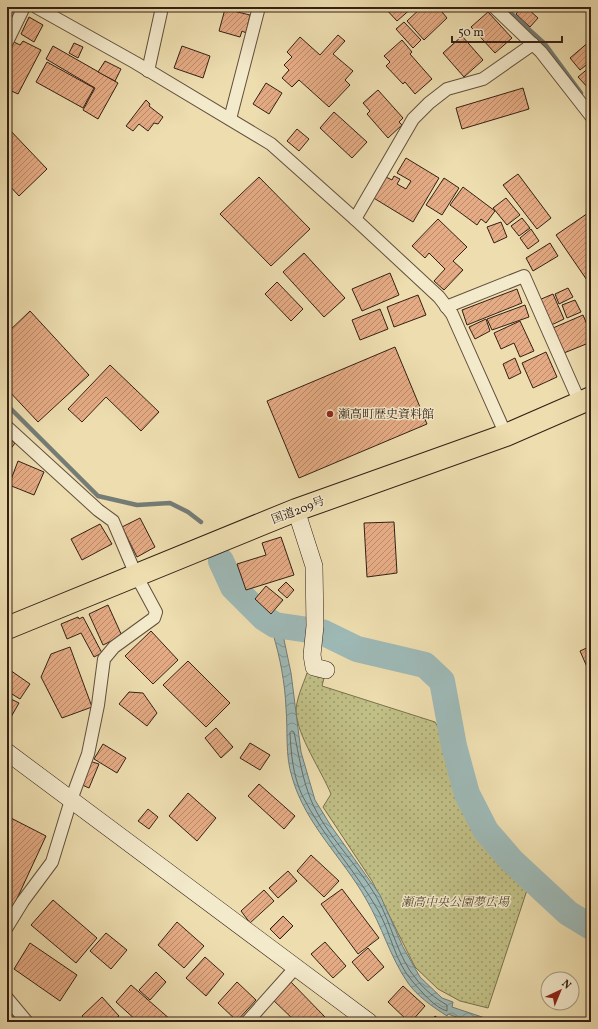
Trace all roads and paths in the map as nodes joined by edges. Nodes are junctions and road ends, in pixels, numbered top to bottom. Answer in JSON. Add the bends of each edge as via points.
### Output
{"nodes":[{"id":1,"x":24,"y":7,"type":"edge"},
{"id":2,"x":36,"y":7,"type":"edge"},
{"id":3,"x":259,"y":7,"type":"edge"},
{"id":4,"x":494,"y":7,"type":"edge"},
{"id":5,"x":161,"y":12,"type":"dead end"},
{"id":6,"x":7,"y":42,"type":"edge"},
{"id":7,"x":533,"y":44,"type":"junction"},
{"id":8,"x":148,"y":71,"type":"junction"},
{"id":9,"x":589,"y":109,"type":"edge"},
{"id":10,"x":230,"y":119,"type":"junction"},
{"id":11,"x":355,"y":219,"type":"junction"},
{"id":12,"x":446,"y":307,"type":"junction"},
{"id":13,"x":585,"y":400,"type":"edge"},
{"id":14,"x":7,"y":427,"type":"edge"},
{"id":15,"x":506,"y":435,"type":"junction"},
{"id":16,"x":296,"y":510,"type":"junction"},
{"id":17,"x":136,"y":575,"type":"junction"},
{"id":18,"x":7,"y":628,"type":"edge"},
{"id":19,"x":326,"y":670,"type":"dead end"},
{"id":20,"x":7,"y":752,"type":"edge"},
{"id":21,"x":71,"y":800,"type":"junction"},
{"id":22,"x":7,"y":927,"type":"edge"},
{"id":23,"x":296,"y":967,"type":"junction"},
{"id":24,"x":7,"y":998,"type":"edge"},
{"id":25,"x":27,"y":1022,"type":"edge"},
{"id":26,"x":247,"y":1022,"type":"edge"},
{"id":27,"x":369,"y":1022,"type":"edge"}],
"edges":[{"from":1,"to":6,"type":"street"},
{"from":2,"to":8,"type":"street"},
{"from":3,"to":10,"type":"street"},
{"from":4,"to":7,"type":"street"},
{"from":5,"to":8,"type":"street"},
{"from":7,"to":9,"type":"street"},
{"from":7,"to":11,"type":"street","via":[[484,79],[447,89],[412,119]]},
{"from":8,"to":10,"type":"street"},
{"from":10,"to":11,"type":"street","via":[[271,144]]},
{"from":11,"to":12,"type":"street","via":[[439,297]]},
{"from":12,"to":13,"type":"street","via":[[524,276]]},
{"from":12,"to":15,"type":"street","via":[[452,314]]},
{"from":13,"to":15,"type":"highway","name":"国道209号"},
{"from":14,"to":17,"type":"street","via":[[113,521]]},
{"from":15,"to":16,"type":"highway","name":"国道209号"},
{"from":16,"to":17,"type":"highway","name":"国道209号"},
{"from":16,"to":19,"type":"street","via":[[314,566],[314,667]]},
{"from":17,"to":18,"type":"highway","name":"国道209号"},
{"from":17,"to":21,"type":"street","via":[[156,612],[154,618],[114,647],[104,659],[88,754]]},
{"from":20,"to":21,"type":"street"},
{"from":21,"to":22,"type":"street","via":[[52,862]]},
{"from":21,"to":23,"type":"street"},
{"from":23,"to":26,"type":"street"},
{"from":23,"to":27,"type":"street"},
{"from":24,"to":25,"type":"street"}]}
